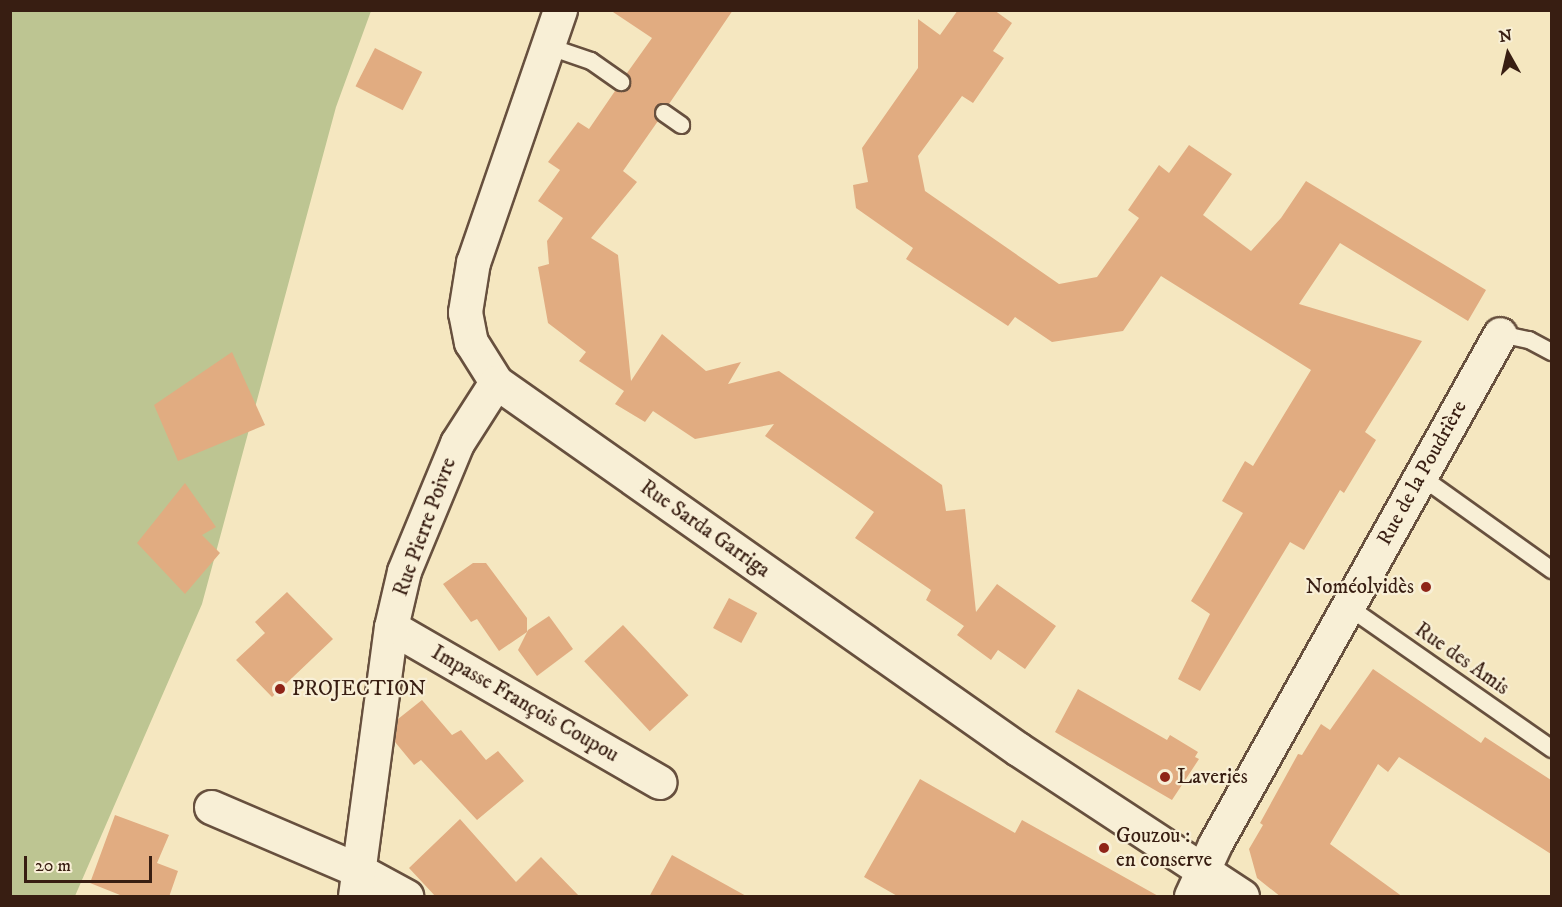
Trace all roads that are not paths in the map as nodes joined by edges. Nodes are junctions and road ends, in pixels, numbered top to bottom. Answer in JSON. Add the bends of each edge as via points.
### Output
{"nodes":[{"id":1,"x":560,"y":10,"type":"edge"},
{"id":2,"x":547,"y":46,"type":"junction"},
{"id":3,"x":621,"y":82,"type":"dead end"},
{"id":4,"x":664,"y":113,"type":"dead end"},
{"id":5,"x":681,"y":125,"type":"dead end"},
{"id":6,"x":1500,"y":334,"type":"joint"},
{"id":7,"x":1551,"y":352,"type":"edge"},
{"id":8,"x":496,"y":382,"type":"junction"},
{"id":9,"x":1420,"y":476,"type":"junction"},
{"id":10,"x":1551,"y":570,"type":"edge"},
{"id":11,"x":1347,"y":606,"type":"junction"},
{"id":12,"x":391,"y":627,"type":"junction"},
{"id":13,"x":1551,"y":749,"type":"edge"},
{"id":14,"x":660,"y":782,"type":"dead end"},
{"id":15,"x":211,"y":807,"type":"dead end"},
{"id":16,"x":357,"y":883,"type":"edge"},
{"id":17,"x":1196,"y":885,"type":"edge"},
{"id":18,"x":406,"y":897,"type":"edge"},
{"id":19,"x":1242,"y":897,"type":"edge"}],
"edges":[{"from":1,"to":2,"type":"street","name":"Rue Sarda Garriga"},
{"from":2,"to":3,"type":"lane","via":[[591,61]]},
{"from":2,"to":8,"type":"street","name":"Rue Sarda Garriga","via":[[473,262],[465,312],[471,342]]},
{"from":4,"to":5,"type":"lane"},
{"from":6,"to":7,"type":"lane","via":[[1529,340]]},
{"from":6,"to":9,"type":"street","name":"Rue de la Poudrière"},
{"from":8,"to":12,"type":"street","name":"Rue Pierre Poivre","via":[[457,443],[404,572]]},
{"from":8,"to":17,"type":"street","name":"Rue Sarda Garriga","via":[[1018,749]]},
{"from":9,"to":10,"type":"lane"},
{"from":9,"to":11,"type":"street","name":"Rue de la Poudrière"},
{"from":11,"to":13,"type":"lane","name":"Rue des Amis"},
{"from":11,"to":17,"type":"street","name":"Rue de la Poudrière"},
{"from":12,"to":14,"type":"street","name":"Impasse François Coupou"},
{"from":12,"to":16,"type":"street","name":"Rue Pierre Poivre"},
{"from":15,"to":16,"type":"street"},
{"from":16,"to":18,"type":"street"},
{"from":17,"to":19,"type":"street","name":"Rue Sarda Garriga"}]}
